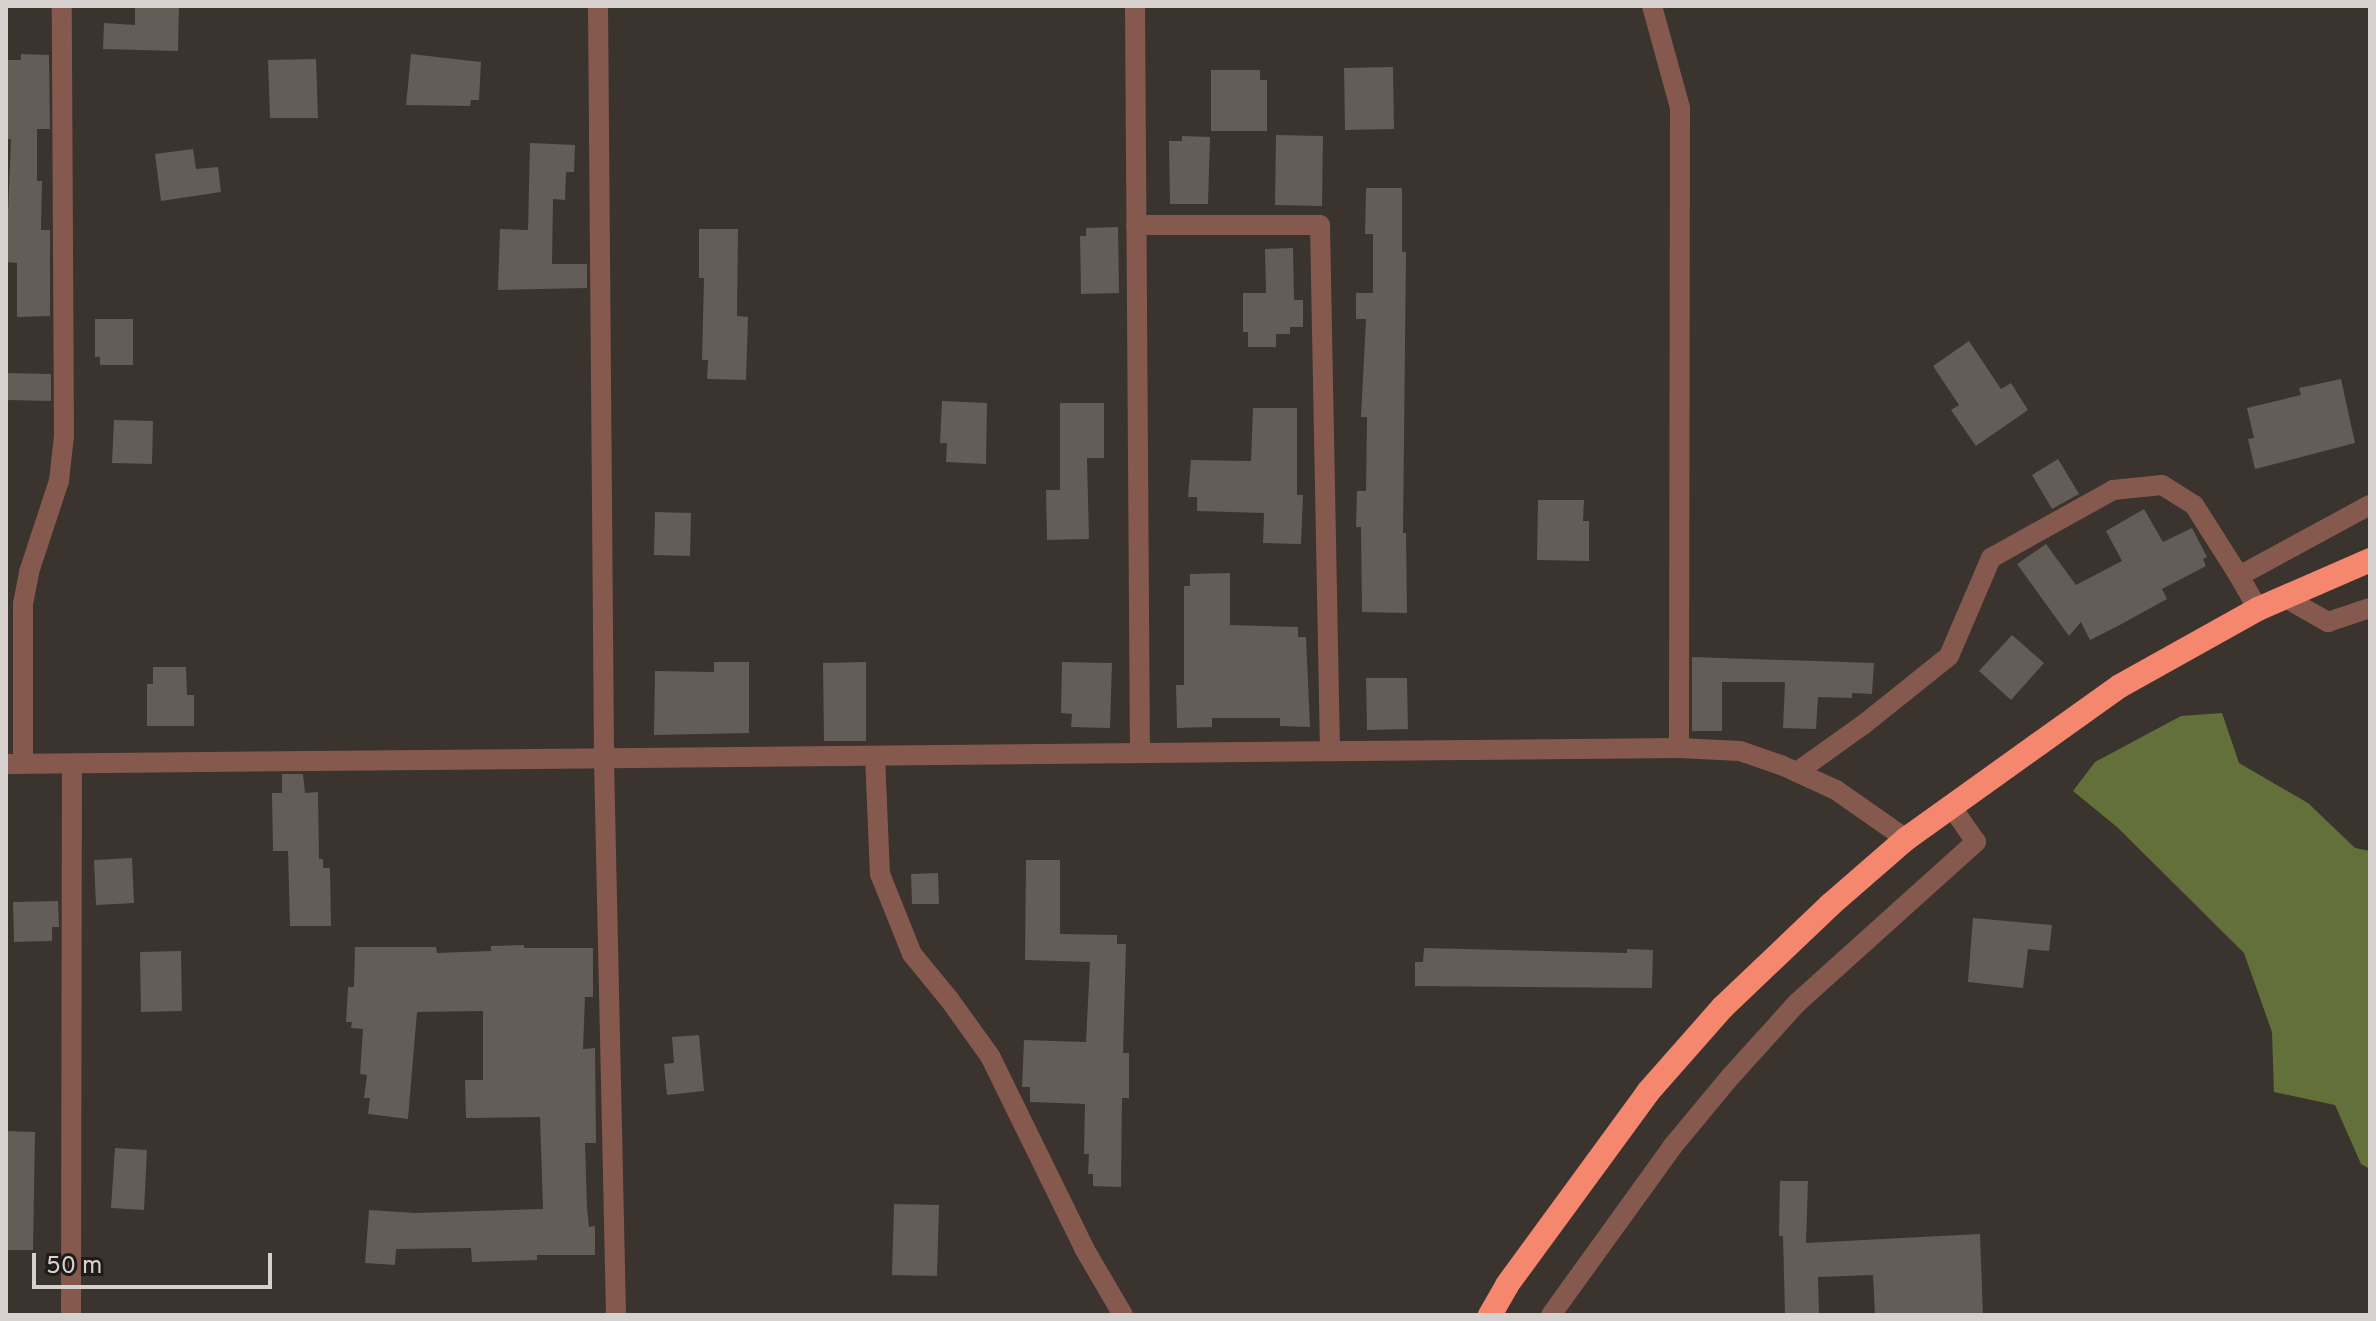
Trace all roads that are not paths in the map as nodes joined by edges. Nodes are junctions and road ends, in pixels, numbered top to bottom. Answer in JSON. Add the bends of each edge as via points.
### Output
{"nodes":[{"id":1,"x":62,"y":6,"type":"edge"},
{"id":2,"x":598,"y":6,"type":"edge"},
{"id":3,"x":1135,"y":6,"type":"edge"},
{"id":4,"x":1652,"y":6,"type":"edge"},
{"id":5,"x":1136,"y":225,"type":"junction"},
{"id":6,"x":2370,"y":505,"type":"edge"},
{"id":7,"x":2370,"y":560,"type":"edge"},
{"id":8,"x":2239,"y":576,"type":"junction"},
{"id":9,"x":2284,"y":597,"type":"junction"},
{"id":10,"x":2370,"y":608,"type":"edge"},
{"id":11,"x":2258,"y":609,"type":"junction"},
{"id":12,"x":1679,"y":748,"type":"junction"},
{"id":13,"x":1330,"y":751,"type":"junction"},
{"id":14,"x":1140,"y":753,"type":"junction"},
{"id":15,"x":875,"y":756,"type":"junction"},
{"id":16,"x":604,"y":760,"type":"junction"},
{"id":17,"x":15,"y":764,"type":"edge"},
{"id":18,"x":72,"y":765,"type":"junction"},
{"id":19,"x":1797,"y":772,"type":"junction"},
{"id":20,"x":1951,"y":806,"type":"junction"},
{"id":21,"x":1906,"y":839,"type":"junction"},
{"id":22,"x":71,"y":1315,"type":"edge"},
{"id":23,"x":616,"y":1315,"type":"edge"},
{"id":24,"x":1123,"y":1315,"type":"edge"},
{"id":25,"x":1490,"y":1315,"type":"edge"},
{"id":26,"x":1551,"y":1315,"type":"edge"}],
"edges":[{"from":1,"to":17,"type":"street","via":[[64,436],[59,481],[23,604]]},
{"from":2,"to":16,"type":"street"},
{"from":3,"to":5,"type":"street"},
{"from":4,"to":12,"type":"street","via":[[1680,108]]},
{"from":5,"to":13,"type":"street","via":[[1320,225]]},
{"from":5,"to":14,"type":"street"},
{"from":6,"to":8,"type":"street"},
{"from":7,"to":9,"type":"highway"},
{"from":8,"to":11,"type":"street"},
{"from":8,"to":19,"type":"street","via":[[2194,505],[2162,485],[2113,490],[1991,558],[1949,656]]},
{"from":9,"to":10,"type":"street","via":[[2328,622]]},
{"from":9,"to":11,"type":"highway"},
{"from":11,"to":20,"type":"highway","via":[[2120,686]]},
{"from":12,"to":13,"type":"street"},
{"from":12,"to":19,"type":"street","via":[[1740,751]]},
{"from":13,"to":14,"type":"street"},
{"from":14,"to":15,"type":"street"},
{"from":15,"to":16,"type":"street"},
{"from":15,"to":24,"type":"street","via":[[880,874],[912,954],[990,1056],[1085,1250]]},
{"from":16,"to":18,"type":"street"},
{"from":16,"to":23,"type":"street"},
{"from":17,"to":18,"type":"street"},
{"from":18,"to":22,"type":"street"},
{"from":19,"to":21,"type":"street","via":[[1836,790]]},
{"from":20,"to":21,"type":"highway"},
{"from":20,"to":26,"type":"street","via":[[1976,842],[1797,1003],[1731,1076],[1672,1147]]},
{"from":21,"to":25,"type":"highway","via":[[1723,1007],[1658,1081]]}]}
